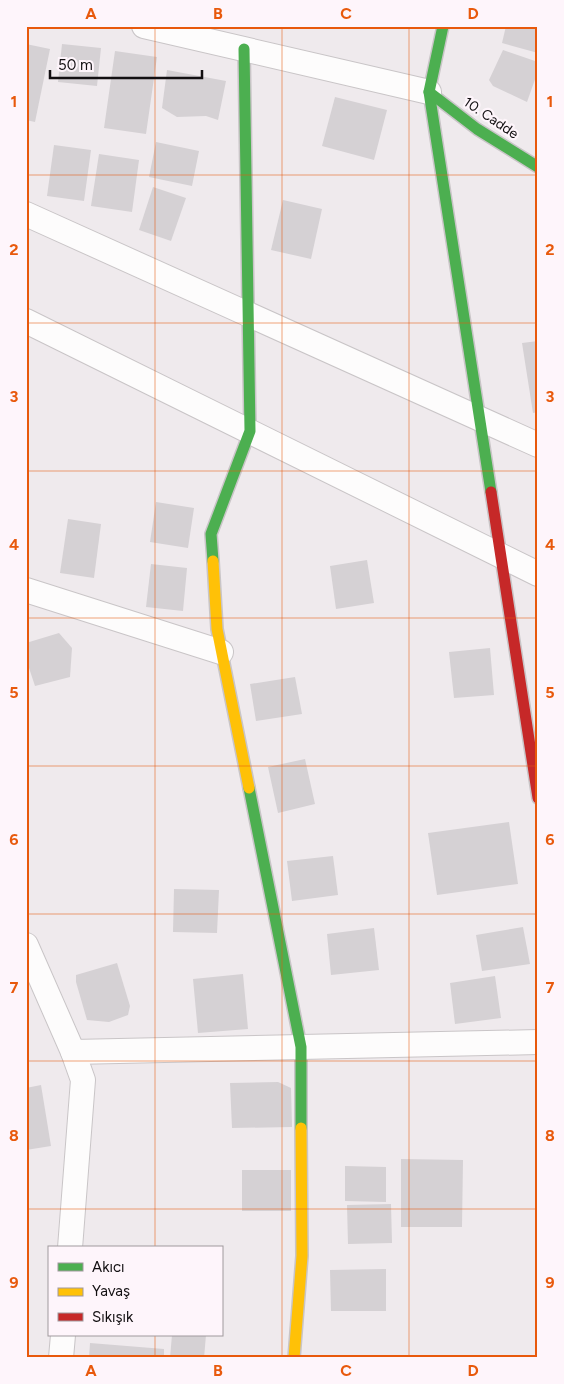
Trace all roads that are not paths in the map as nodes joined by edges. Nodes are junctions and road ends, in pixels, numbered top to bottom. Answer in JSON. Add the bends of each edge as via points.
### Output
{"nodes":[{"id":1,"x":144,"y":26,"type":"edge"},
{"id":2,"x":443,"y":26,"type":"edge"},
{"id":3,"x":244,"y":49,"type":"junction"},
{"id":4,"x":429,"y":92,"type":"junction"},
{"id":5,"x":538,"y":167,"type":"edge"},
{"id":6,"x":26,"y":214,"type":"edge"},
{"id":7,"x":248,"y":312,"type":"junction"},
{"id":8,"x":26,"y":321,"type":"edge"},
{"id":9,"x":479,"y":417,"type":"junction"},
{"id":10,"x":250,"y":431,"type":"junction"},
{"id":11,"x":538,"y":445,"type":"edge"},
{"id":12,"x":500,"y":554,"type":"junction"},
{"id":13,"x":538,"y":574,"type":"edge"},
{"id":14,"x":26,"y":590,"type":"edge"},
{"id":15,"x":221,"y":652,"type":"junction"},
{"id":16,"x":538,"y":798,"type":"edge"},
{"id":17,"x":26,"y":945,"type":"edge"},
{"id":18,"x":538,"y":1042,"type":"edge"},
{"id":19,"x":300,"y":1047,"type":"junction"},
{"id":20,"x":73,"y":1052,"type":"junction"},
{"id":21,"x":70,"y":1246,"type":"edge"},
{"id":22,"x":63,"y":1336,"type":"edge"},
{"id":23,"x":61,"y":1358,"type":"edge"},
{"id":24,"x":294,"y":1358,"type":"edge"}],
"edges":[{"from":1,"to":3,"type":"street"},
{"from":2,"to":4,"type":"street"},
{"from":3,"to":4,"type":"street"},
{"from":3,"to":7,"type":"street"},
{"from":4,"to":5,"type":"street","name":"10. Cadde","via":[[476,129]]},
{"from":4,"to":9,"type":"street"},
{"from":6,"to":7,"type":"street"},
{"from":7,"to":9,"type":"street"},
{"from":7,"to":10,"type":"street"},
{"from":8,"to":10,"type":"street"},
{"from":9,"to":11,"type":"street"},
{"from":9,"to":12,"type":"street"},
{"from":10,"to":12,"type":"street"},
{"from":10,"to":15,"type":"street","via":[[211,534],[216,629]]},
{"from":12,"to":13,"type":"street"},
{"from":12,"to":16,"type":"street"},
{"from":14,"to":15,"type":"street"},
{"from":15,"to":19,"type":"street"},
{"from":17,"to":20,"type":"street"},
{"from":18,"to":19,"type":"street"},
{"from":19,"to":20,"type":"street"},
{"from":19,"to":24,"type":"street","via":[[302,1256]]},
{"from":20,"to":21,"type":"street","via":[[82,1080]]},
{"from":22,"to":23,"type":"street"}]}
